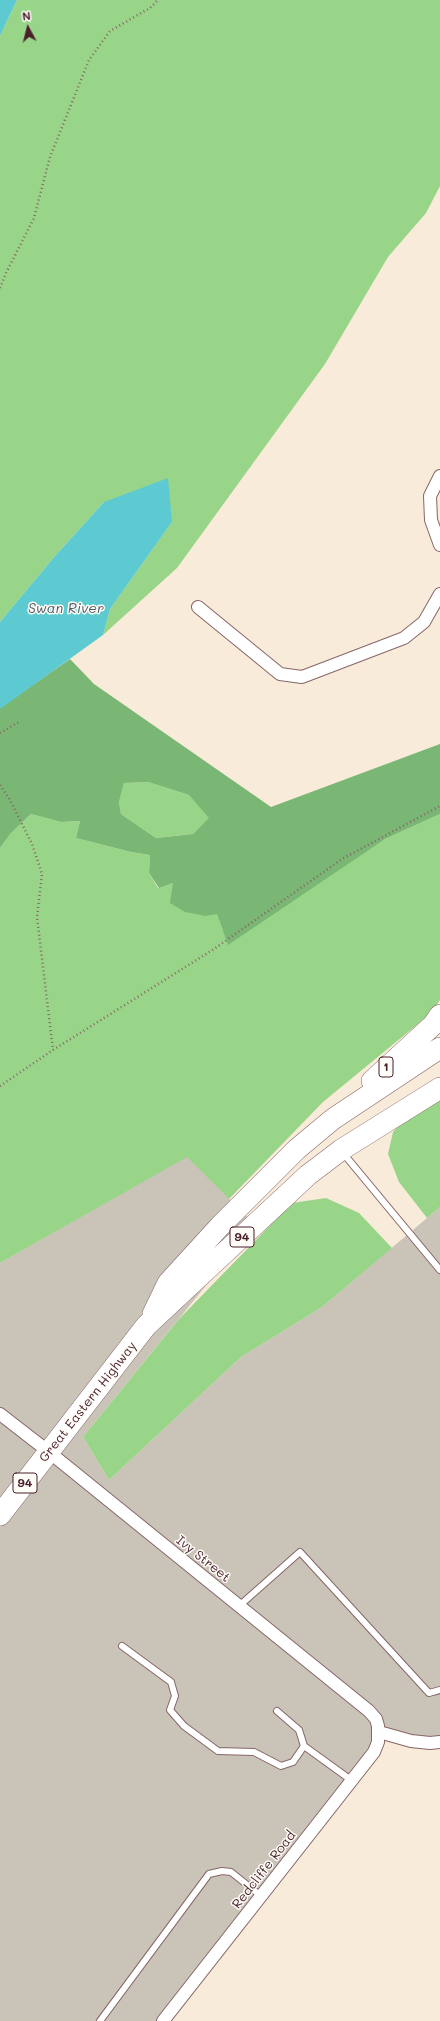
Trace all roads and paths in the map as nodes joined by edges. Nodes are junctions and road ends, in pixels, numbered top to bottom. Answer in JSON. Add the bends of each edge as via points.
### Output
{"nodes":[{"id":1,"x":158,"y":0,"type":"edge"},
{"id":2,"x":0,"y":288,"type":"edge"},
{"id":3,"x":440,"y":476,"type":"edge"},
{"id":4,"x":440,"y":545,"type":"edge"},
{"id":5,"x":440,"y":594,"type":"edge"},
{"id":6,"x":198,"y":607,"type":"dead end"},
{"id":7,"x":19,"y":722,"type":"dead end"},
{"id":8,"x":0,"y":733,"type":"edge"},
{"id":9,"x":0,"y":785,"type":"edge"},
{"id":10,"x":440,"y":806,"type":"edge"},
{"id":11,"x":440,"y":1016,"type":"edge"},
{"id":12,"x":440,"y":1048,"type":"edge"},
{"id":13,"x":53,"y":1050,"type":"junction"},
{"id":14,"x":0,"y":1086,"type":"edge"},
{"id":15,"x":440,"y":1088,"type":"edge"},
{"id":16,"x":333,"y":1119,"type":"junction"},
{"id":17,"x":341,"y":1150,"type":"junction"},
{"id":18,"x":440,"y":1270,"type":"edge"},
{"id":19,"x":146,"y":1326,"type":"junction"},
{"id":20,"x":0,"y":1414,"type":"edge"},
{"id":21,"x":49,"y":1452,"type":"junction"},
{"id":22,"x":0,"y":1515,"type":"edge"},
{"id":23,"x":239,"y":1606,"type":"junction"},
{"id":24,"x":122,"y":1646,"type":"dead end"},
{"id":25,"x":440,"y":1690,"type":"edge"},
{"id":26,"x":277,"y":1711,"type":"dead end"},
{"id":27,"x":379,"y":1732,"type":"junction"},
{"id":28,"x":440,"y":1742,"type":"edge"},
{"id":29,"x":304,"y":1746,"type":"junction"},
{"id":30,"x":351,"y":1780,"type":"junction"},
{"id":31,"x":261,"y":1896,"type":"junction"},
{"id":32,"x":100,"y":2021,"type":"edge"},
{"id":33,"x":164,"y":2021,"type":"edge"}],
"edges":[{"from":1,"to":2,"type":"path","via":[[150,8],[110,31],[89,60],[50,157],[34,218]]},
{"from":3,"to":4,"type":"street","via":[[430,496],[431,520]]},
{"from":5,"to":6,"type":"street","via":[[424,622],[404,638],[302,677],[280,674]]},
{"from":7,"to":8,"type":"path"},
{"from":9,"to":13,"type":"path","via":[[32,844],[42,874],[37,917]]},
{"from":10,"to":13,"type":"path","via":[[342,859],[214,949]]},
{"from":11,"to":16,"type":"highway","number":"1"},
{"from":12,"to":16,"type":"highway","name":"Great Eastern Highway","number":"94"},
{"from":13,"to":14,"type":"path"},
{"from":15,"to":17,"type":"highway","name":"Great Eastern Highway","number":"94"},
{"from":16,"to":19,"type":"highway","name":"Great Eastern Highway","number":"94","via":[[291,1155],[168,1283]]},
{"from":17,"to":18,"type":"lane"},
{"from":17,"to":19,"type":"highway","name":"Great Eastern Highway","number":"94","via":[[308,1175]]},
{"from":19,"to":21,"type":"highway","name":"Great Eastern Highway","number":"94"},
{"from":20,"to":21,"type":"street","name":"Ivy Street"},
{"from":21,"to":22,"type":"highway","name":"Great Eastern Highway","number":"94"},
{"from":21,"to":23,"type":"street","name":"Ivy Street"},
{"from":23,"to":25,"type":"lane","via":[[300,1552],[429,1693]]},
{"from":23,"to":27,"type":"street","name":"Ivy Street","via":[[369,1711],[376,1719]]},
{"from":24,"to":29,"type":"lane","via":[[171,1682],[175,1696],[170,1710],[184,1726],[218,1750],[254,1752],[280,1766],[293,1762]]},
{"from":26,"to":29,"type":"lane","via":[[299,1730]]},
{"from":27,"to":28,"type":"street","via":[[411,1741]]},
{"from":27,"to":30,"type":"street","name":"Redcliffe Road","via":[[374,1752]]},
{"from":29,"to":30,"type":"lane"},
{"from":30,"to":31,"type":"street","name":"Redcliffe Road"},
{"from":31,"to":32,"type":"lane","via":[[231,1872],[209,1874]]},
{"from":31,"to":33,"type":"street","name":"Redcliffe Road"}]}
